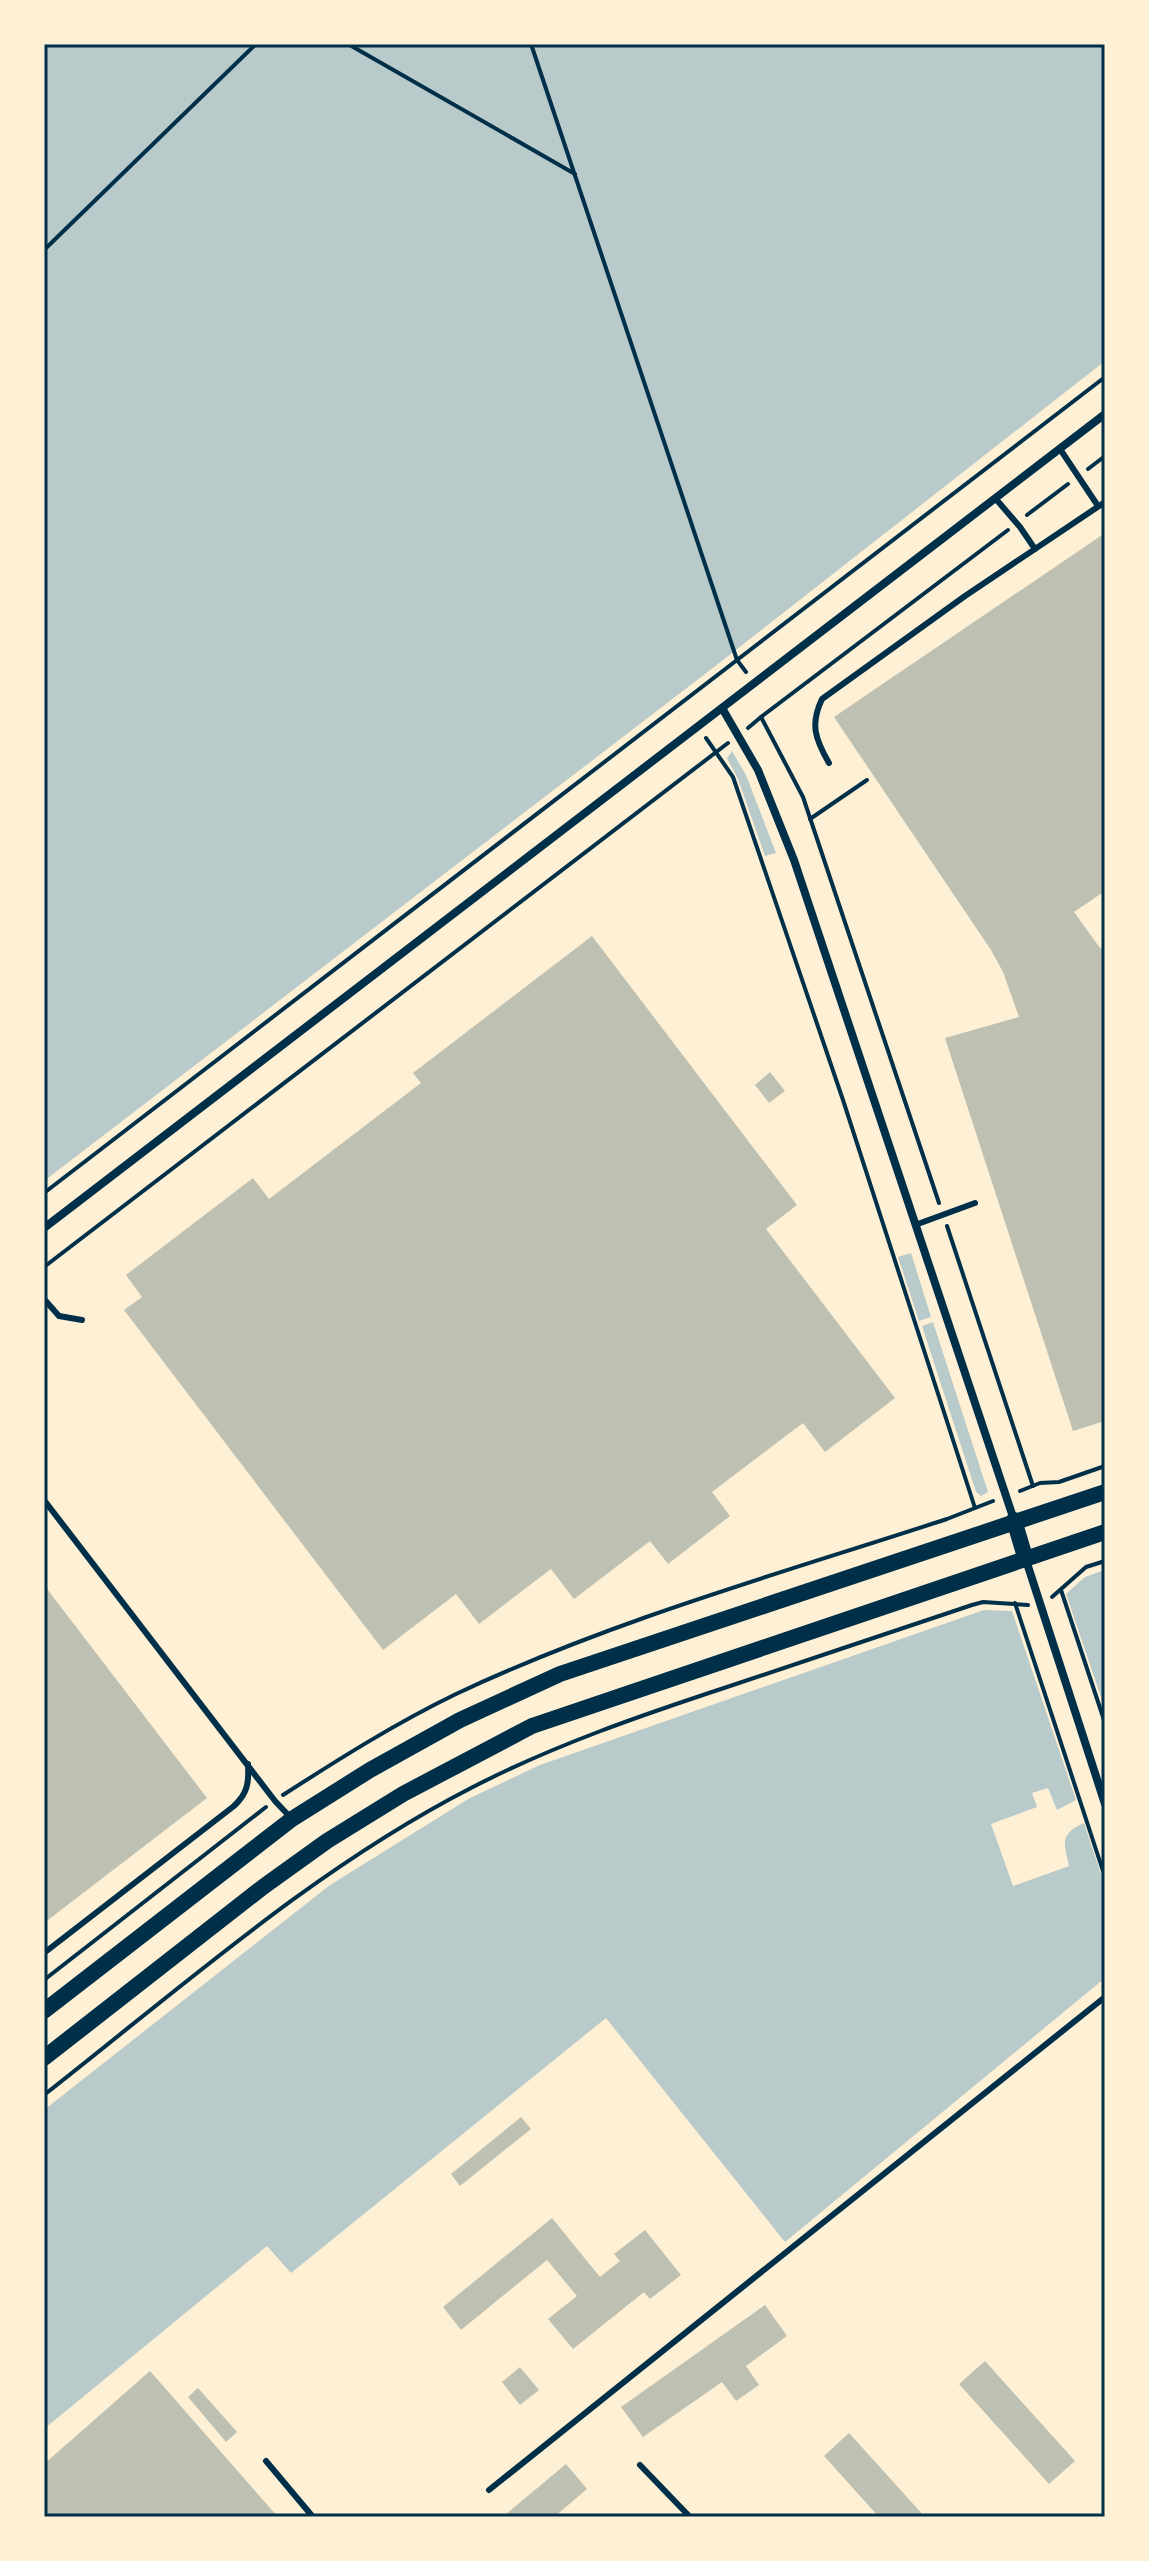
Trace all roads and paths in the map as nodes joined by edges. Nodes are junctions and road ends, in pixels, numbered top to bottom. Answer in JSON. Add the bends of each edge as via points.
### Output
{"nodes":[{"id":1,"x":256,"y":44,"type":"edge"},
{"id":2,"x":348,"y":44,"type":"edge"},
{"id":3,"x":531,"y":44,"type":"edge"},
{"id":4,"x":575,"y":174,"type":"junction"},
{"id":5,"x":44,"y":250,"type":"edge"},
{"id":6,"x":1105,"y":377,"type":"edge"},
{"id":7,"x":1105,"y":414,"type":"edge"},
{"id":8,"x":1060,"y":449,"type":"junction"},
{"id":9,"x":1105,"y":456,"type":"edge"},
{"id":10,"x":1079,"y":476,"type":"junction"},
{"id":11,"x":995,"y":498,"type":"junction"},
{"id":12,"x":1105,"y":502,"type":"edge"},
{"id":13,"x":1098,"y":506,"type":"junction"},
{"id":14,"x":1016,"y":523,"type":"junction"},
{"id":15,"x":1035,"y":549,"type":"junction"},
{"id":16,"x":737,"y":660,"type":"junction"},
{"id":17,"x":756,"y":683,"type":"junction"},
{"id":18,"x":722,"y":708,"type":"junction"},
{"id":19,"x":761,"y":717,"type":"junction"},
{"id":20,"x":697,"y":727,"type":"junction"},
{"id":21,"x":738,"y":736,"type":"junction"},
{"id":22,"x":716,"y":752,"type":"junction"},
{"id":23,"x":829,"y":763,"type":"dead end"},
{"id":24,"x":867,"y":780,"type":"dead end"},
{"id":25,"x":810,"y":819,"type":"junction"},
{"id":26,"x":44,"y":1193,"type":"edge"},
{"id":27,"x":975,"y":1203,"type":"dead end"},
{"id":28,"x":943,"y":1215,"type":"junction"},
{"id":29,"x":915,"y":1225,"type":"junction"},
{"id":30,"x":44,"y":1228,"type":"edge"},
{"id":31,"x":44,"y":1267,"type":"edge"},
{"id":32,"x":44,"y":1299,"type":"edge"},
{"id":33,"x":82,"y":1320,"type":"dead end"},
{"id":34,"x":1033,"y":1486,"type":"dead end"},
{"id":35,"x":1105,"y":1492,"type":"edge"},
{"id":36,"x":44,"y":1500,"type":"edge"},
{"id":37,"x":975,"y":1508,"type":"dead end"},
{"id":38,"x":1014,"y":1520,"type":"junction"},
{"id":39,"x":1105,"y":1532,"type":"edge"},
{"id":40,"x":1025,"y":1557,"type":"junction"},
{"id":41,"x":1105,"y":1561,"type":"edge"},
{"id":42,"x":1061,"y":1590,"type":"junction"},
{"id":43,"x":1040,"y":1602,"type":"junction"},
{"id":44,"x":1015,"y":1603,"type":"junction"},
{"id":45,"x":1105,"y":1723,"type":"edge"},
{"id":46,"x":248,"y":1764,"type":"junction"},
{"id":47,"x":1105,"y":1804,"type":"edge"},
{"id":48,"x":292,"y":1819,"type":"junction"},
{"id":49,"x":1105,"y":1877,"type":"edge"},
{"id":50,"x":44,"y":1953,"type":"edge"},
{"id":51,"x":1105,"y":1997,"type":"edge"},
{"id":52,"x":44,"y":2011,"type":"edge"},
{"id":53,"x":44,"y":2058,"type":"edge"},
{"id":54,"x":44,"y":2095,"type":"edge"},
{"id":55,"x":266,"y":2461,"type":"dead end"},
{"id":56,"x":640,"y":2465,"type":"dead end"},
{"id":57,"x":489,"y":2490,"type":"dead end"},
{"id":58,"x":313,"y":2517,"type":"edge"},
{"id":59,"x":690,"y":2517,"type":"edge"}],
"edges":[{"from":1,"to":5,"type":"path"},
{"from":2,"to":4,"type":"path"},
{"from":3,"to":4,"type":"path"},
{"from":4,"to":16,"type":"path"},
{"from":6,"to":16,"type":"path"},
{"from":7,"to":8,"type":"street"},
{"from":8,"to":10,"type":"lane"},
{"from":8,"to":11,"type":"street"},
{"from":9,"to":10,"type":"path"},
{"from":10,"to":13,"type":"lane"},
{"from":10,"to":14,"type":"path"},
{"from":11,"to":14,"type":"lane"},
{"from":11,"to":17,"type":"street"},
{"from":12,"to":13,"type":"lane"},
{"from":13,"to":15,"type":"lane"},
{"from":14,"to":15,"type":"lane"},
{"from":14,"to":19,"type":"path"},
{"from":15,"to":23,"type":"lane","via":[[822,699],[814,732]]},
{"from":16,"to":17,"type":"path"},
{"from":16,"to":26,"type":"path"},
{"from":17,"to":18,"type":"street"},
{"from":18,"to":20,"type":"street"},
{"from":18,"to":21,"type":"street"},
{"from":19,"to":21,"type":"path"},
{"from":19,"to":25,"type":"path"},
{"from":20,"to":22,"type":"path"},
{"from":20,"to":30,"type":"street"},
{"from":21,"to":22,"type":"path"},
{"from":21,"to":29,"type":"street","via":[[758,770],[794,860]]},
{"from":22,"to":31,"type":"path"},
{"from":22,"to":37,"type":"path","via":[[733,777]]},
{"from":24,"to":25,"type":"path"},
{"from":25,"to":28,"type":"path"},
{"from":27,"to":28,"type":"lane"},
{"from":28,"to":29,"type":"lane"},
{"from":28,"to":34,"type":"path"},
{"from":29,"to":38,"type":"street"},
{"from":32,"to":33,"type":"lane","via":[[59,1316]]},
{"from":35,"to":38,"type":"main road"},
{"from":36,"to":46,"type":"lane"},
{"from":38,"to":40,"type":"main road"},
{"from":38,"to":48,"type":"main road","via":[[560,1674],[460,1720]]},
{"from":39,"to":40,"type":"main road"},
{"from":40,"to":43,"type":"street"},
{"from":40,"to":53,"type":"main road","via":[[532,1726],[327,1841]]},
{"from":41,"to":42,"type":"path","via":[[1086,1567]]},
{"from":42,"to":43,"type":"path"},
{"from":42,"to":45,"type":"path"},
{"from":43,"to":44,"type":"path"},
{"from":43,"to":47,"type":"street"},
{"from":44,"to":49,"type":"path"},
{"from":44,"to":54,"type":"path","via":[[972,1605],[634,1718],[469,1789],[323,1877]]},
{"from":46,"to":48,"type":"lane"},
{"from":46,"to":50,"type":"lane","via":[[243,1798]]},
{"from":48,"to":52,"type":"main road"},
{"from":51,"to":57,"type":"lane"},
{"from":55,"to":58,"type":"lane"},
{"from":56,"to":59,"type":"lane"}]}
